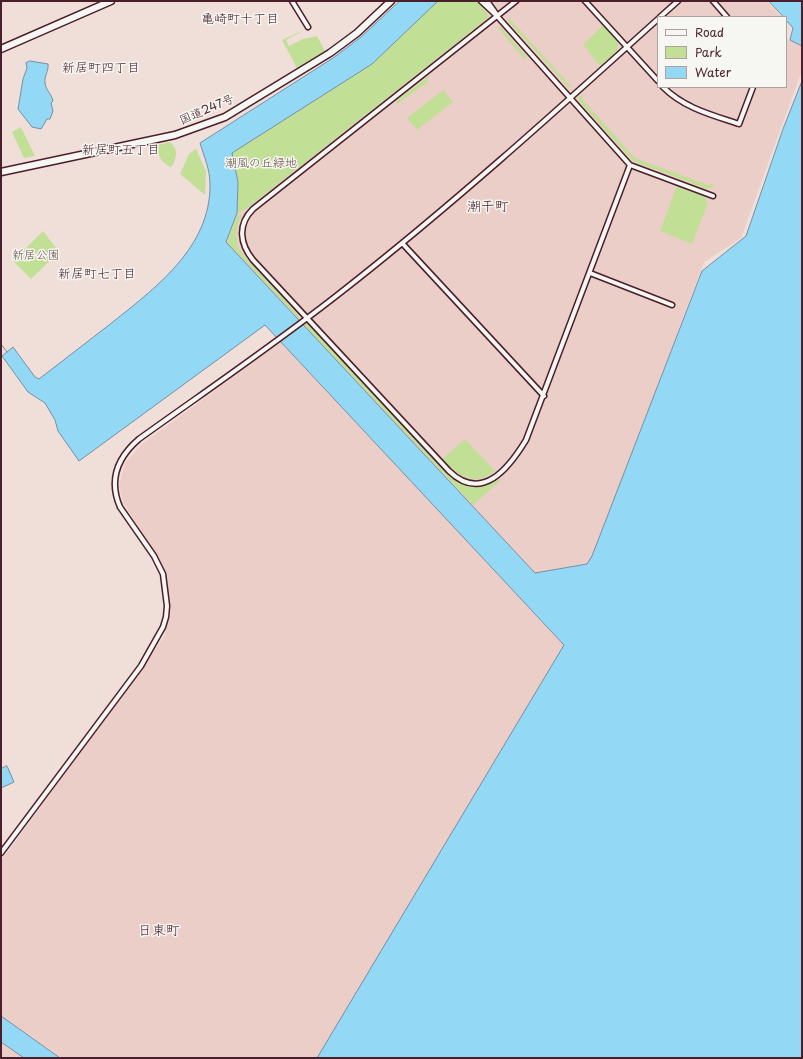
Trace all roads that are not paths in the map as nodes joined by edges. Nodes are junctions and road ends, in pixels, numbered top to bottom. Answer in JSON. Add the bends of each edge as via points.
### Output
{"nodes":[{"id":1,"x":111,"y":1,"type":"edge"},
{"id":2,"x":292,"y":1,"type":"edge"},
{"id":3,"x":391,"y":1,"type":"edge"},
{"id":4,"x":481,"y":1,"type":"edge"},
{"id":5,"x":487,"y":1,"type":"edge"},
{"id":6,"x":516,"y":1,"type":"edge"},
{"id":7,"x":585,"y":1,"type":"edge"},
{"id":8,"x":678,"y":1,"type":"edge"},
{"id":9,"x":713,"y":1,"type":"edge"},
{"id":10,"x":497,"y":16,"type":"junction"},
{"id":11,"x":661,"y":16,"type":"edge"},
{"id":12,"x":726,"y":16,"type":"edge"},
{"id":13,"x":657,"y":20,"type":"edge"},
{"id":14,"x":308,"y":27,"type":"dead end"},
{"id":15,"x":627,"y":47,"type":"junction"},
{"id":16,"x":1,"y":49,"type":"edge"},
{"id":17,"x":657,"y":80,"type":"edge"},
{"id":18,"x":664,"y":88,"type":"edge"},
{"id":19,"x":753,"y":88,"type":"edge"},
{"id":20,"x":571,"y":99,"type":"junction"},
{"id":21,"x":630,"y":165,"type":"junction"},
{"id":22,"x":1,"y":172,"type":"edge"},
{"id":23,"x":713,"y":196,"type":"dead end"},
{"id":24,"x":402,"y":243,"type":"junction"},
{"id":25,"x":590,"y":273,"type":"junction"},
{"id":26,"x":672,"y":305,"type":"dead end"},
{"id":27,"x":308,"y":318,"type":"junction"},
{"id":28,"x":544,"y":396,"type":"junction"},
{"id":29,"x":1,"y":853,"type":"edge"}],
"edges":[{"from":1,"to":16,"type":"highway"},
{"from":2,"to":14,"type":"street"},
{"from":3,"to":22,"type":"highway","name":"国道247号","via":[[363,28],[330,53],[241,109],[210,124],[175,135]]},
{"from":4,"to":10,"type":"street"},
{"from":5,"to":10,"type":"street"},
{"from":6,"to":10,"type":"street"},
{"from":7,"to":15,"type":"street"},
{"from":8,"to":11,"type":"street"},
{"from":9,"to":12,"type":"street"},
{"from":10,"to":20,"type":"street"},
{"from":10,"to":27,"type":"street","via":[[253,209],[246,218],[242,235],[246,251]]},
{"from":13,"to":15,"type":"street"},
{"from":15,"to":17,"type":"street"},
{"from":15,"to":20,"type":"street"},
{"from":18,"to":19,"type":"street","via":[[686,104],[739,124]]},
{"from":20,"to":21,"type":"street"},
{"from":20,"to":24,"type":"street"},
{"from":21,"to":23,"type":"street"},
{"from":21,"to":25,"type":"street"},
{"from":24,"to":27,"type":"street"},
{"from":24,"to":28,"type":"street"},
{"from":25,"to":26,"type":"street"},
{"from":25,"to":28,"type":"street"},
{"from":27,"to":28,"type":"street","via":[[449,471],[464,482],[478,484],[492,480],[506,467],[526,440]]},
{"from":27,"to":29,"type":"street","via":[[139,439],[129,447],[119,462],[114,480],[116,498],[163,574],[167,606],[165,622],[141,666]]}]}
